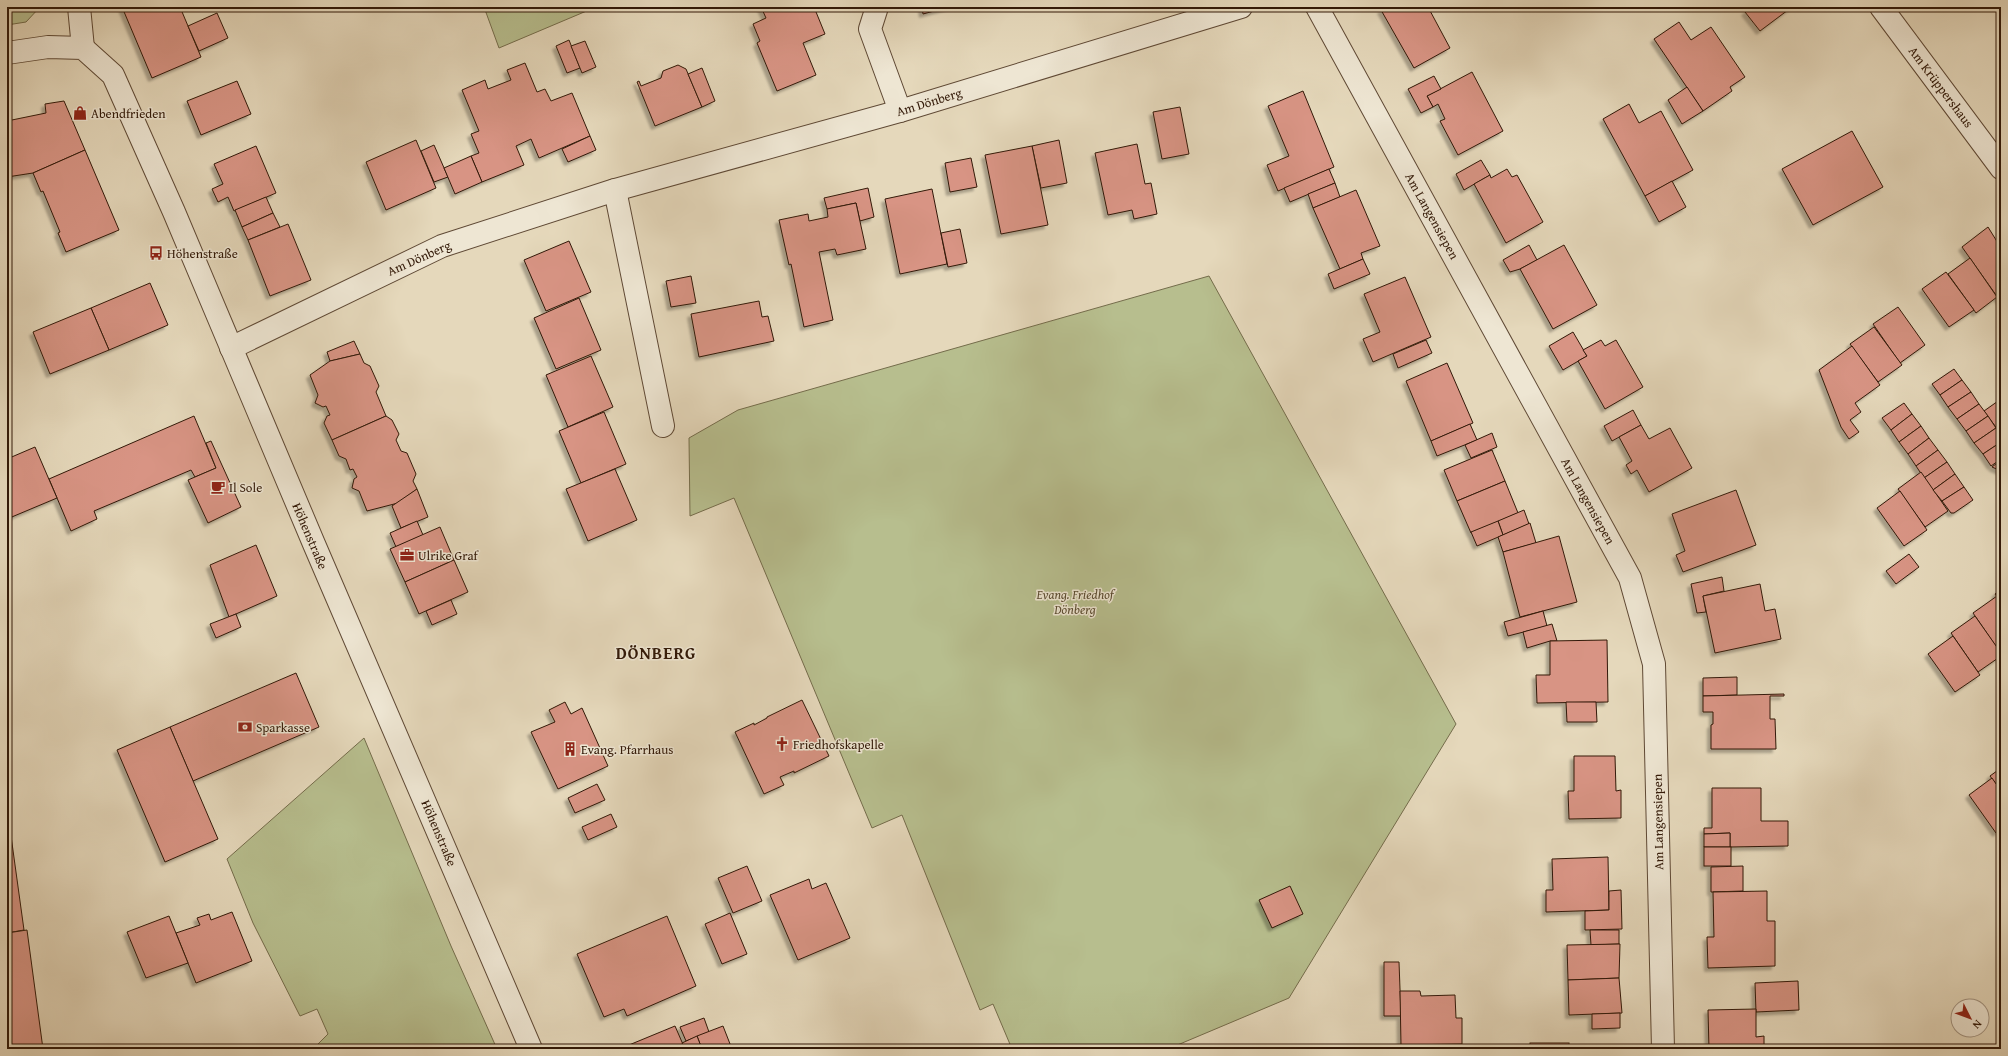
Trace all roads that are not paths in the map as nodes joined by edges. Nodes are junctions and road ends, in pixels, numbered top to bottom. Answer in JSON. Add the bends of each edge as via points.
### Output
{"nodes":[{"id":1,"x":79,"y":7,"type":"edge"},
{"id":2,"x":877,"y":7,"type":"edge"},
{"id":3,"x":1241,"y":7,"type":"edge"},
{"id":4,"x":1317,"y":7,"type":"edge"},
{"id":5,"x":1881,"y":7,"type":"edge"},
{"id":6,"x":83,"y":48,"type":"junction"},
{"id":7,"x":7,"y":53,"type":"edge"},
{"id":8,"x":900,"y":111,"type":"junction"},
{"id":9,"x":2001,"y":168,"type":"edge"},
{"id":10,"x":616,"y":190,"type":"junction"},
{"id":11,"x":231,"y":348,"type":"junction"},
{"id":12,"x":663,"y":426,"type":"dead end"},
{"id":13,"x":531,"y":1049,"type":"edge"},
{"id":14,"x":1663,"y":1049,"type":"edge"}],
"edges":[{"from":1,"to":6,"type":"street"},
{"from":2,"to":8,"type":"street","via":[[870,29]]},
{"from":3,"to":8,"type":"street","name":"Am Dönberg"},
{"from":4,"to":14,"type":"street","name":"Am Langensiepen","via":[[1630,578],[1654,664]]},
{"from":5,"to":9,"type":"street","name":"Am Krüppershaus"},
{"from":6,"to":7,"type":"street","via":[[48,47]]},
{"from":6,"to":11,"type":"street","name":"Höhenstraße","via":[[113,75]]},
{"from":8,"to":10,"type":"street","name":"Am Dönberg"},
{"from":10,"to":11,"type":"street","name":"Am Dönberg","via":[[442,246]]},
{"from":10,"to":12,"type":"street"},
{"from":11,"to":13,"type":"street","name":"Höhenstraße"}]}
